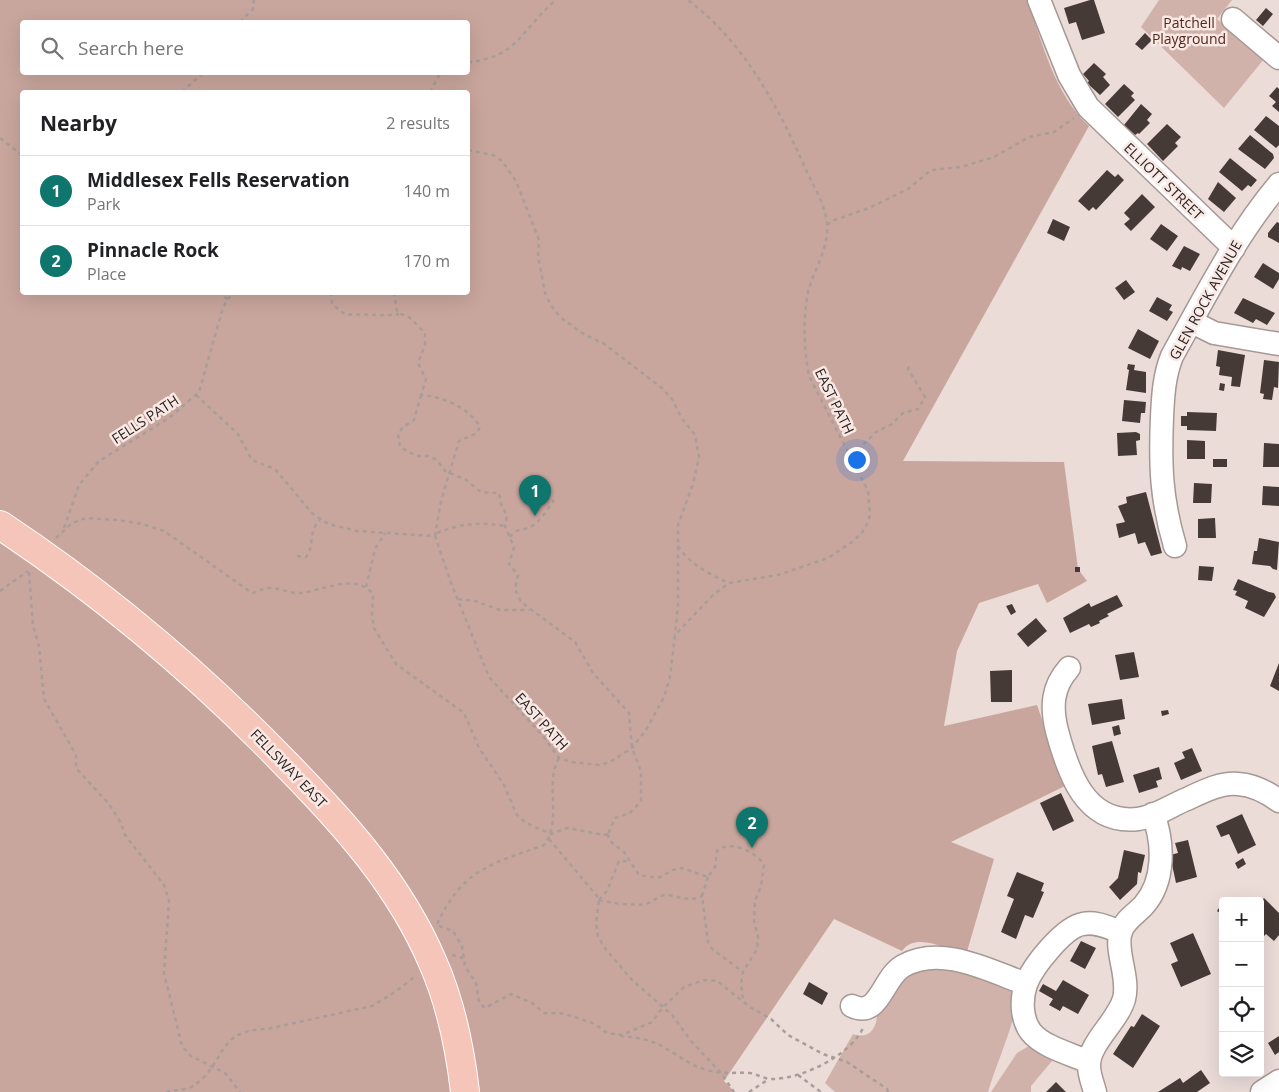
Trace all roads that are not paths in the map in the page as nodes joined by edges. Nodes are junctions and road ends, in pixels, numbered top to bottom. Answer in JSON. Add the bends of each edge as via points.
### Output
{"nodes":[{"id":1,"x":1039,"y":0,"type":"edge"},
{"id":2,"x":1233,"y":19,"type":"dead end"},
{"id":3,"x":1279,"y":58,"type":"edge"},
{"id":4,"x":1279,"y":184,"type":"edge"},
{"id":5,"x":1234,"y":248,"type":"junction"},
{"id":6,"x":1192,"y":322,"type":"junction"},
{"id":7,"x":1279,"y":344,"type":"edge"},
{"id":8,"x":0,"y":525,"type":"edge"},
{"id":9,"x":1175,"y":546,"type":"dead end"},
{"id":10,"x":1070,"y":668,"type":"dead end"},
{"id":11,"x":1279,"y":801,"type":"edge"},
{"id":12,"x":1153,"y":814,"type":"junction"},
{"id":13,"x":1121,"y":932,"type":"junction"},
{"id":14,"x":1026,"y":984,"type":"junction"},
{"id":15,"x":860,"y":1008,"type":"road end"},
{"id":16,"x":1089,"y":1062,"type":"junction"},
{"id":17,"x":1279,"y":1081,"type":"edge"},
{"id":18,"x":465,"y":1092,"type":"edge"},
{"id":19,"x":1095,"y":1092,"type":"edge"},
{"id":20,"x":1262,"y":1092,"type":"edge"}],
"edges":[{"from":1,"to":5,"type":"street","name":"ELLIOTT STREET","via":[[1069,75],[1092,111]]},
{"from":2,"to":3,"type":"street"},
{"from":4,"to":5,"type":"street","name":"GLEN ROCK AVENUE","via":[[1255,213]]},
{"from":5,"to":6,"type":"street","name":"GLEN ROCK AVENUE"},
{"from":6,"to":7,"type":"street","via":[[1214,333]]},
{"from":6,"to":9,"type":"street","name":"GLEN ROCK AVENUE","via":[[1169,363],[1164,386],[1161,478]]},
{"from":8,"to":18,"type":"main road","name":"FELLSWAY EAST","via":[[195,674],[308,786],[368,853],[401,900],[429,932],[433,963],[454,1028]]},
{"from":10,"to":12,"type":"street","via":[[1055,692],[1054,719],[1064,754],[1084,798],[1094,808],[1124,818],[1139,819]]},
{"from":11,"to":12,"type":"street","via":[[1262,790],[1233,784],[1197,794]]},
{"from":12,"to":13,"type":"street","via":[[1160,833],[1159,876],[1149,899],[1128,919]]},
{"from":13,"to":14,"type":"street","via":[[1091,923],[1075,927],[1053,946]]},
{"from":13,"to":16,"type":"street","via":[[1126,980],[1124,1000]]},
{"from":14,"to":15,"type":"street","via":[[971,962],[921,959],[905,964]]},
{"from":14,"to":16,"type":"street","via":[[1023,1018],[1032,1034]]},
{"from":16,"to":19,"type":"street"},
{"from":17,"to":20,"type":"street"}]}
